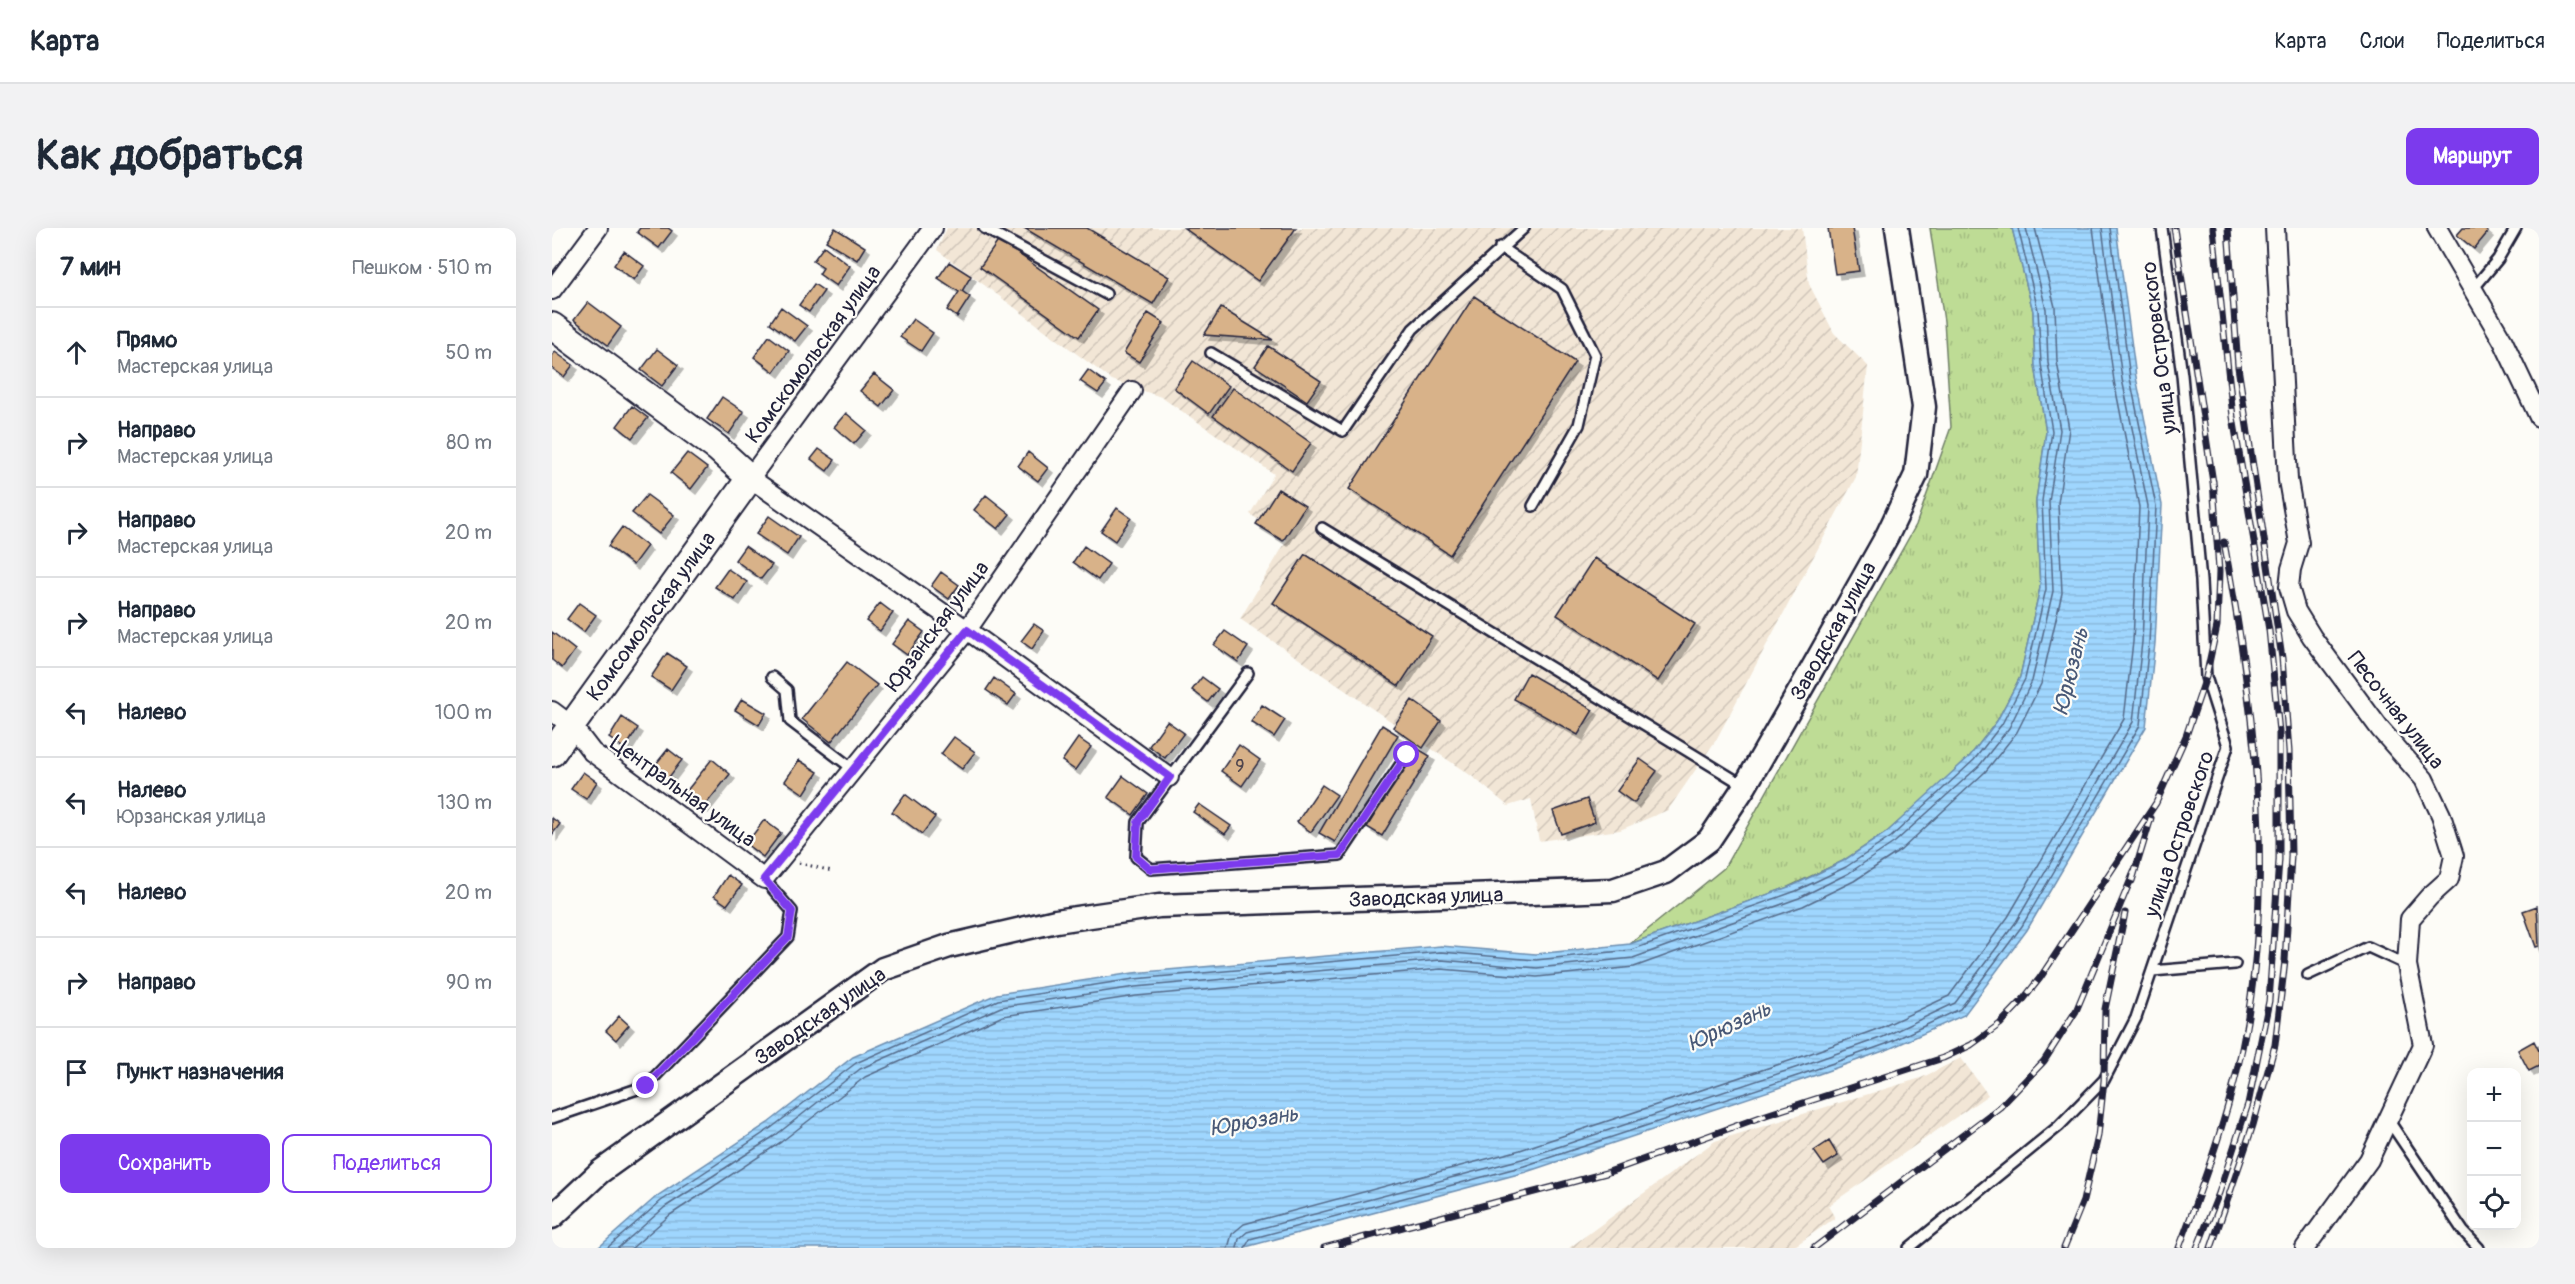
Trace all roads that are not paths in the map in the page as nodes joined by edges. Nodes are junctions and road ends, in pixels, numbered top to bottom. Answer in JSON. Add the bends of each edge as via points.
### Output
{"nodes":[{"id":1,"x":598,"y":228,"type":"edge"},
{"id":2,"x":936,"y":228,"type":"edge"},
{"id":3,"x":984,"y":228,"type":"edge"},
{"id":4,"x":1524,"y":228,"type":"edge"},
{"id":5,"x":1897,"y":228,"type":"edge"},
{"id":6,"x":2162,"y":228,"type":"edge"},
{"id":7,"x":2275,"y":228,"type":"edge"},
{"id":8,"x":2437,"y":228,"type":"edge"},
{"id":9,"x":2516,"y":228,"type":"edge"},
{"id":10,"x":1500,"y":248,"type":"junction"},
{"id":11,"x":2474,"y":288,"type":"junction"},
{"id":12,"x":552,"y":290,"type":"edge"},
{"id":13,"x":1106,"y":294,"type":"dead end"},
{"id":14,"x":552,"y":326,"type":"edge"},
{"id":15,"x":1211,"y":353,"type":"dead end"},
{"id":16,"x":1132,"y":391,"type":"dead end"},
{"id":17,"x":2539,"y":417,"type":"edge"},
{"id":18,"x":750,"y":478,"type":"junction"},
{"id":19,"x":1533,"y":506,"type":"dead end"},
{"id":20,"x":1322,"y":528,"type":"dead end"},
{"id":21,"x":967,"y":630,"type":"junction"},
{"id":22,"x":1248,"y":673,"type":"dead end"},
{"id":23,"x":772,"y":677,"type":"dead end"},
{"id":24,"x":562,"y":719,"type":"edge"},
{"id":25,"x":552,"y":753,"type":"edge"},
{"id":26,"x":1407,"y":755,"type":"dead end"},
{"id":27,"x":853,"y":769,"type":"junction"},
{"id":28,"x":1170,"y":777,"type":"junction"},
{"id":29,"x":1745,"y":786,"type":"junction"},
{"id":30,"x":764,"y":879,"type":"junction"},
{"id":31,"x":2235,"y":964,"type":"dead end"},
{"id":32,"x":2407,"y":965,"type":"junction"},
{"id":33,"x":2152,"y":971,"type":"junction"},
{"id":34,"x":2308,"y":975,"type":"dead end"},
{"id":35,"x":552,"y":1118,"type":"edge"},
{"id":36,"x":2389,"y":1121,"type":"junction"},
{"id":37,"x":552,"y":1217,"type":"edge"},
{"id":38,"x":1909,"y":1248,"type":"edge"},
{"id":39,"x":2305,"y":1248,"type":"edge"},
{"id":40,"x":2479,"y":1248,"type":"edge"}],
"edges":[{"from":1,"to":12,"type":"street"},
{"from":2,"to":18,"type":"street","name":"Комскомольская улица"},
{"from":3,"to":13,"type":"lane"},
{"from":4,"to":10,"type":"lane"},
{"from":5,"to":29,"type":"street","name":"Заводская улица","via":[[1924,407],[1916,475],[1887,536]]},
{"from":6,"to":33,"type":"lane","name":"улица Островского","via":[[2182,375],[2206,677],[2228,746]]},
{"from":7,"to":32,"type":"street","name":"Песочная улица","via":[[2288,480],[2299,543],[2289,586],[2296,611],[2380,729],[2424,779],[2454,856],[2450,879],[2410,920]]},
{"from":8,"to":11,"type":"street"},
{"from":9,"to":11,"type":"lane","via":[[2498,259]]},
{"from":10,"to":15,"type":"lane","via":[[1413,329],[1343,431]]},
{"from":10,"to":19,"type":"lane","via":[[1562,289],[1595,355],[1579,425]]},
{"from":11,"to":17,"type":"street"},
{"from":14,"to":18,"type":"main road","via":[[717,448]]},
{"from":16,"to":21,"type":"street","name":"Юрзанская улица"},
{"from":18,"to":21,"type":"street"},
{"from":18,"to":24,"type":"main road","name":"Комсомольская улица"},
{"from":20,"to":29,"type":"lane"},
{"from":21,"to":27,"type":"street","name":"Юрзанская улица"},
{"from":21,"to":28,"type":"street"},
{"from":22,"to":28,"type":"lane"},
{"from":23,"to":27,"type":"lane","via":[[788,690],[790,721]]},
{"from":24,"to":25,"type":"main road","name":"Комсомольская улица"},
{"from":24,"to":30,"type":"street","name":"Центральная улица","via":[[592,752]]},
{"from":26,"to":28,"type":"lane","via":[[1340,855],[1150,869],[1136,857],[1138,822]]},
{"from":27,"to":30,"type":"street","name":"Юрзанская улица"},
{"from":29,"to":37,"type":"street","name":"Заводская улица","via":[[1709,840],[1666,872],[1613,890],[1159,906],[1056,921],[950,946],[883,969],[600,1172]]},
{"from":30,"to":35,"type":"lane","via":[[792,911],[788,937],[646,1086]]},
{"from":31,"to":33,"type":"lane"},
{"from":32,"to":34,"type":"lane","via":[[2368,947]]},
{"from":32,"to":36,"type":"street","name":"Песочная улица","via":[[2423,1045]]},
{"from":33,"to":38,"type":"lane","name":"улица Островского","via":[[2136,1018],[2104,1080],[2059,1126]]},
{"from":36,"to":39,"type":"street","name":"Песочная улица","via":[[2369,1160]]},
{"from":36,"to":40,"type":"lane"}]}
